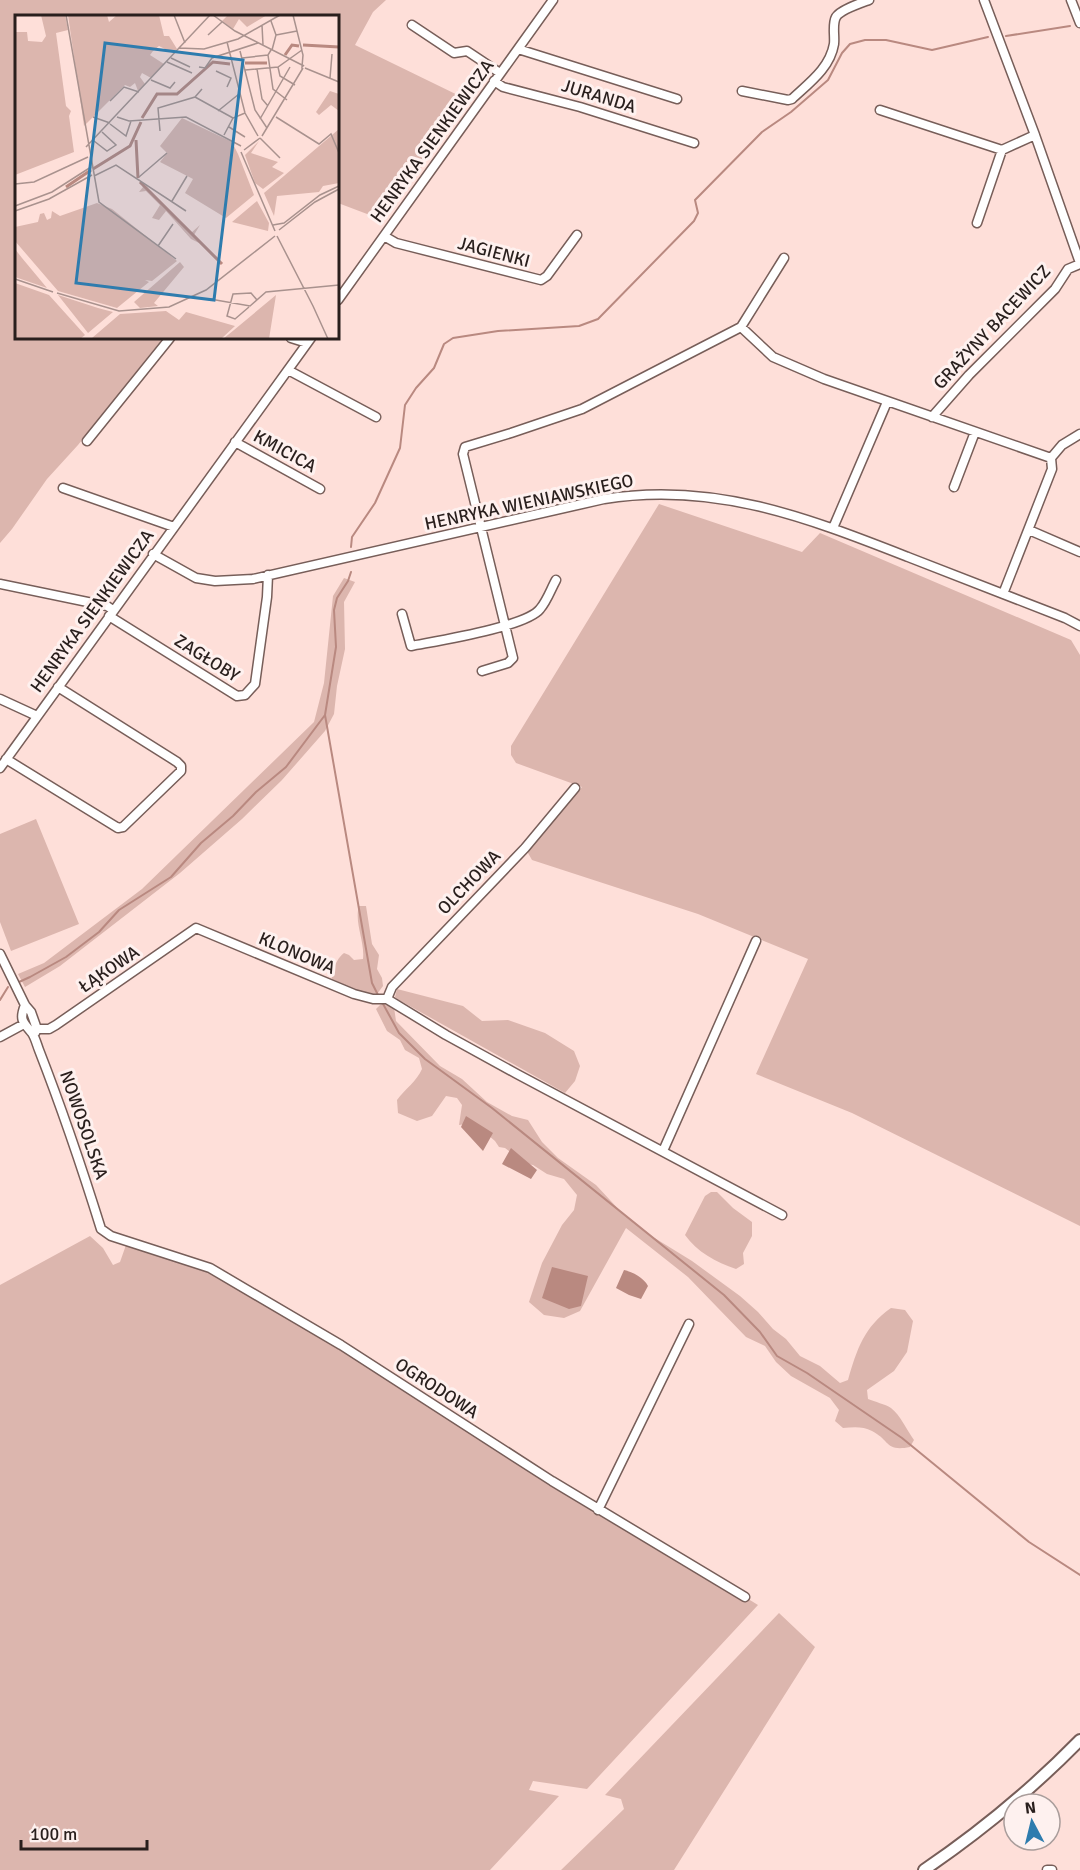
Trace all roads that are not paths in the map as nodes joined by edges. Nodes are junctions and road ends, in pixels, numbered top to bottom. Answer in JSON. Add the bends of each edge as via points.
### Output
{"nodes":[{"id":1,"x":553,"y":0,"type":"edge"},
{"id":2,"x":869,"y":0,"type":"edge"},
{"id":3,"x":984,"y":0,"type":"edge"},
{"id":4,"x":1071,"y":0,"type":"edge"},
{"id":5,"x":1080,"y":23,"type":"edge"},
{"id":6,"x":412,"y":25,"type":"dead end"},
{"id":7,"x":518,"y":50,"type":"junction"},
{"id":8,"x":500,"y":73,"type":"junction"},
{"id":9,"x":494,"y":81,"type":"junction"},
{"id":10,"x":742,"y":91,"type":"dead end"},
{"id":11,"x":677,"y":99,"type":"dead end"},
{"id":12,"x":880,"y":110,"type":"dead end"},
{"id":13,"x":1035,"y":135,"type":"junction"},
{"id":14,"x":694,"y":143,"type":"dead end"},
{"id":15,"x":1002,"y":150,"type":"junction"},
{"id":16,"x":977,"y":223,"type":"dead end"},
{"id":17,"x":577,"y":235,"type":"dead end"},
{"id":18,"x":384,"y":237,"type":"junction"},
{"id":19,"x":784,"y":258,"type":"dead end"},
{"id":20,"x":1080,"y":264,"type":"edge"},
{"id":21,"x":339,"y":299,"type":"edge"},
{"id":22,"x":741,"y":327,"type":"junction"},
{"id":23,"x":169,"y":339,"type":"edge"},
{"id":24,"x":309,"y":340,"type":"edge"},
{"id":25,"x":288,"y":370,"type":"junction"},
{"id":26,"x":886,"y":402,"type":"junction"},
{"id":27,"x":376,"y":417,"type":"dead end"},
{"id":28,"x":932,"y":417,"type":"junction"},
{"id":29,"x":975,"y":432,"type":"junction"},
{"id":30,"x":1080,"y":434,"type":"edge"},
{"id":31,"x":87,"y":441,"type":"dead end"},
{"id":32,"x":235,"y":442,"type":"junction"},
{"id":33,"x":1051,"y":458,"type":"junction"},
{"id":34,"x":954,"y":487,"type":"dead end"},
{"id":35,"x":63,"y":488,"type":"dead end"},
{"id":36,"x":320,"y":489,"type":"dead end"},
{"id":37,"x":174,"y":527,"type":"junction"},
{"id":38,"x":480,"y":528,"type":"junction"},
{"id":39,"x":833,"y":528,"type":"junction"},
{"id":40,"x":1029,"y":530,"type":"junction"},
{"id":41,"x":1080,"y":552,"type":"edge"},
{"id":42,"x":153,"y":554,"type":"junction"},
{"id":43,"x":268,"y":576,"type":"junction"},
{"id":44,"x":556,"y":580,"type":"dead end"},
{"id":45,"x":0,"y":584,"type":"edge"},
{"id":46,"x":1003,"y":594,"type":"junction"},
{"id":47,"x":111,"y":613,"type":"junction"},
{"id":48,"x":402,"y":614,"type":"dead end"},
{"id":49,"x":505,"y":626,"type":"junction"},
{"id":50,"x":1080,"y":626,"type":"edge"},
{"id":51,"x":482,"y":671,"type":"dead end"},
{"id":52,"x":58,"y":687,"type":"junction"},
{"id":53,"x":0,"y":699,"type":"edge"},
{"id":54,"x":37,"y":716,"type":"junction"},
{"id":55,"x":6,"y":759,"type":"junction"},
{"id":56,"x":0,"y":768,"type":"edge"},
{"id":57,"x":575,"y":788,"type":"dead end"},
{"id":58,"x":196,"y":928,"type":"joint"},
{"id":59,"x":756,"y":941,"type":"dead end"},
{"id":60,"x":0,"y":954,"type":"edge"},
{"id":61,"x":3,"y":970,"type":"edge"},
{"id":62,"x":387,"y":999,"type":"junction"},
{"id":63,"x":25,"y":1005,"type":"junction"},
{"id":64,"x":24,"y":1024,"type":"junction"},
{"id":65,"x":35,"y":1031,"type":"junction"},
{"id":66,"x":0,"y":1036,"type":"edge"},
{"id":67,"x":663,"y":1151,"type":"junction"},
{"id":68,"x":782,"y":1215,"type":"dead end"},
{"id":69,"x":101,"y":1228,"type":"joint"},
{"id":70,"x":689,"y":1324,"type":"dead end"},
{"id":71,"x":598,"y":1510,"type":"junction"},
{"id":72,"x":745,"y":1597,"type":"dead end"},
{"id":73,"x":1080,"y":1740,"type":"edge"},
{"id":74,"x":924,"y":1870,"type":"edge"},
{"id":75,"x":1047,"y":1870,"type":"edge"},
{"id":76,"x":1052,"y":1870,"type":"edge"}],
"edges":[{"from":1,"to":7,"type":"street","name":"HENRYKA SIENKIEWICZA"},
{"from":2,"to":10,"type":"street","via":[[834,19],[834,46],[829,57],[822,70],[792,99]]},
{"from":3,"to":13,"type":"street"},
{"from":4,"to":5,"type":"street"},
{"from":6,"to":8,"type":"street","via":[[454,53],[467,51]]},
{"from":7,"to":8,"type":"street","name":"HENRYKA SIENKIEWICZA"},
{"from":7,"to":11,"type":"street"},
{"from":8,"to":9,"type":"street","name":"HENRYKA SIENKIEWICZA"},
{"from":9,"to":14,"type":"street","name":"JURANDA"},
{"from":9,"to":18,"type":"street","name":"HENRYKA SIENKIEWICZA"},
{"from":12,"to":15,"type":"street"},
{"from":13,"to":15,"type":"street"},
{"from":13,"to":20,"type":"street"},
{"from":15,"to":16,"type":"street"},
{"from":17,"to":18,"type":"street","name":"JAGIENKI","via":[[540,280]]},
{"from":18,"to":21,"type":"street","name":"HENRYKA SIENKIEWICZA"},
{"from":19,"to":22,"type":"street"},
{"from":20,"to":28,"type":"street","name":"GRAŻYNY BACEWICZ","via":[[1068,269],[1055,289]]},
{"from":22,"to":26,"type":"street","via":[[773,357]]},
{"from":22,"to":38,"type":"street","via":[[582,409],[465,447],[462,454]]},
{"from":23,"to":31,"type":"street"},
{"from":24,"to":25,"type":"street","name":"HENRYKA SIENKIEWICZA"},
{"from":25,"to":27,"type":"street"},
{"from":25,"to":32,"type":"street","name":"HENRYKA SIENKIEWICZA"},
{"from":26,"to":28,"type":"street"},
{"from":26,"to":39,"type":"street"},
{"from":28,"to":29,"type":"street"},
{"from":29,"to":33,"type":"street"},
{"from":29,"to":34,"type":"street"},
{"from":30,"to":33,"type":"street","via":[[1062,445]]},
{"from":32,"to":36,"type":"street","name":"KMICICA"},
{"from":32,"to":37,"type":"street","name":"HENRYKA SIENKIEWICZA"},
{"from":33,"to":40,"type":"street","via":[[1052,469]]},
{"from":35,"to":37,"type":"street","name":"HENRYKA SIENKIEWICZA"},
{"from":37,"to":42,"type":"street","name":"HENRYKA SIENKIEWICZA"},
{"from":38,"to":39,"type":"street","name":"HENRYKA WIENIAWSKIEGO","via":[[573,505],[655,493],[736,501]]},
{"from":38,"to":43,"type":"street","name":"HENRYKA WIENIAWSKIEGO"},
{"from":38,"to":49,"type":"street"},
{"from":39,"to":46,"type":"street","name":"HENRYKA WIENIAWSKIEGO"},
{"from":40,"to":41,"type":"street"},
{"from":40,"to":46,"type":"street"},
{"from":42,"to":43,"type":"street","name":"HENRYKA WIENIAWSKIEGO","via":[[196,578],[215,581]]},
{"from":42,"to":47,"type":"street","name":"HENRYKA SIENKIEWICZA"},
{"from":43,"to":47,"type":"street","name":"ZAGŁOBY","via":[[255,684],[245,695],[237,696]]},
{"from":44,"to":49,"type":"street","via":[[540,610]]},
{"from":45,"to":47,"type":"street","name":"ZAGŁOBY","via":[[107,606]]},
{"from":46,"to":50,"type":"street","name":"HENRYKA WIENIAWSKIEGO"},
{"from":47,"to":52,"type":"street","name":"HENRYKA SIENKIEWICZA"},
{"from":48,"to":49,"type":"street","via":[[411,646]]},
{"from":49,"to":51,"type":"street","via":[[513,658]]},
{"from":52,"to":54,"type":"street","name":"HENRYKA SIENKIEWICZA"},
{"from":52,"to":55,"type":"street","via":[[177,762],[181,771],[118,828]]},
{"from":53,"to":54,"type":"street","name":"HENRYKA SIENKIEWICZA"},
{"from":54,"to":55,"type":"street","name":"HENRYKA SIENKIEWICZA"},
{"from":55,"to":56,"type":"street","name":"HENRYKA SIENKIEWICZA"},
{"from":57,"to":62,"type":"street","name":"OLCHOWA","via":[[525,848],[392,987]]},
{"from":58,"to":62,"type":"street","name":"KLONOWA","via":[[354,994]]},
{"from":58,"to":65,"type":"street","name":"ŁĄKOWA","via":[[50,1029]]},
{"from":59,"to":67,"type":"street"},
{"from":60,"to":61,"type":"street","name":"NOWOSOLSKA"},
{"from":61,"to":63,"type":"street","name":"NOWOSOLSKA"},
{"from":62,"to":67,"type":"street","via":[[446,1035]]},
{"from":63,"to":64,"type":"street","name":"NOWOSOLSKA"},
{"from":63,"to":65,"type":"street","name":"NOWOSOLSKA","via":[[31,1011]]},
{"from":64,"to":65,"type":"street","name":"NOWOSOLSKA"},
{"from":64,"to":66,"type":"street"},
{"from":65,"to":69,"type":"street","name":"NOWOSOLSKA"},
{"from":67,"to":68,"type":"street"},
{"from":69,"to":71,"type":"street","name":"OGRODOWA","via":[[111,1236],[210,1268],[341,1345]]},
{"from":70,"to":71,"type":"street"},
{"from":71,"to":72,"type":"street","name":"OGRODOWA"},
{"from":73,"to":74,"type":"main road","via":[[1008,1807]]},
{"from":75,"to":76,"type":"street"}]}
